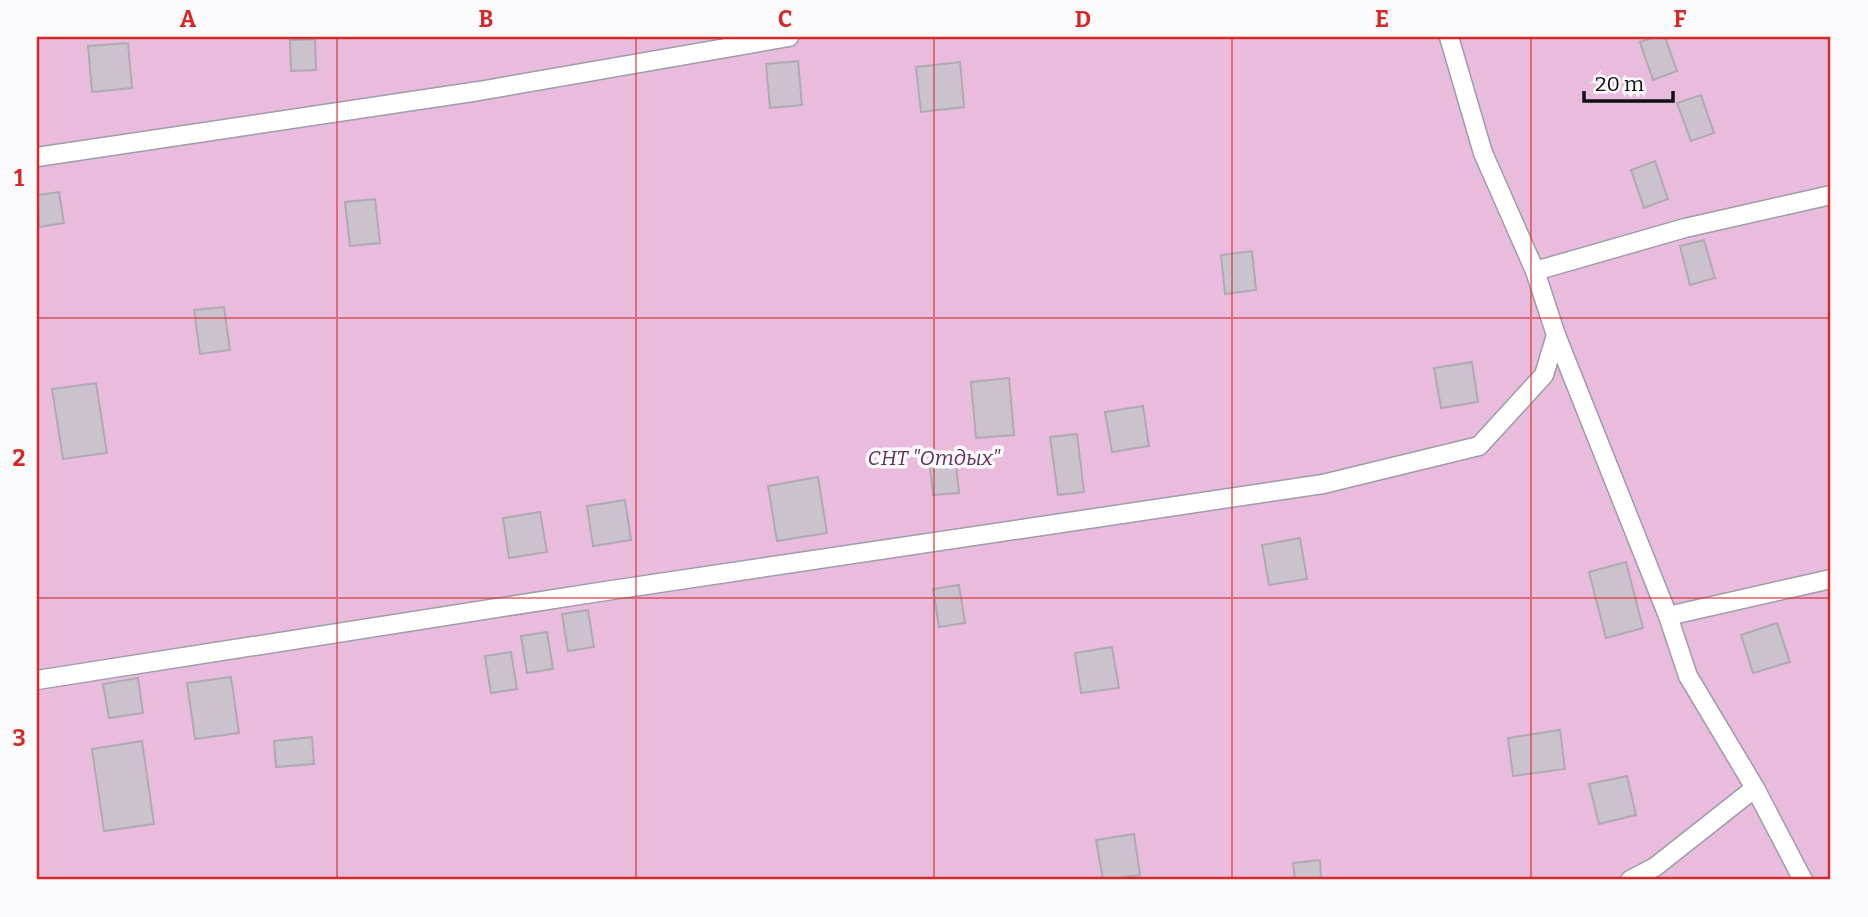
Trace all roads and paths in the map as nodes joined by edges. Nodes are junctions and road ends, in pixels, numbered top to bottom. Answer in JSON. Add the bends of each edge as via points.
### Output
{"nodes":[{"id":1,"x":789,"y":37,"type":"edge"},
{"id":2,"x":1449,"y":37,"type":"edge"},
{"id":3,"x":37,"y":157,"type":"edge"},
{"id":4,"x":1831,"y":195,"type":"edge"},
{"id":5,"x":1535,"y":271,"type":"junction"},
{"id":6,"x":1556,"y":335,"type":"junction"},
{"id":7,"x":1831,"y":579,"type":"edge"},
{"id":8,"x":1668,"y":615,"type":"junction"},
{"id":9,"x":37,"y":680,"type":"edge"},
{"id":10,"x":1755,"y":788,"type":"junction"},
{"id":11,"x":1630,"y":880,"type":"edge"},
{"id":12,"x":1803,"y":880,"type":"edge"}],
"edges":[{"from":1,"to":3,"type":"lane","via":[[479,91]]},
{"from":2,"to":5,"type":"lane","via":[[1483,153]]},
{"from":4,"to":5,"type":"lane","via":[[1685,228]]},
{"from":5,"to":6,"type":"lane"},
{"from":6,"to":8,"type":"lane"},
{"from":6,"to":9,"type":"lane","via":[[1544,375],[1479,446],[1323,484]]},
{"from":7,"to":8,"type":"lane"},
{"from":8,"to":10,"type":"lane","via":[[1688,676]]},
{"from":10,"to":11,"type":"lane","via":[[1655,867]]},
{"from":10,"to":12,"type":"lane"}]}
